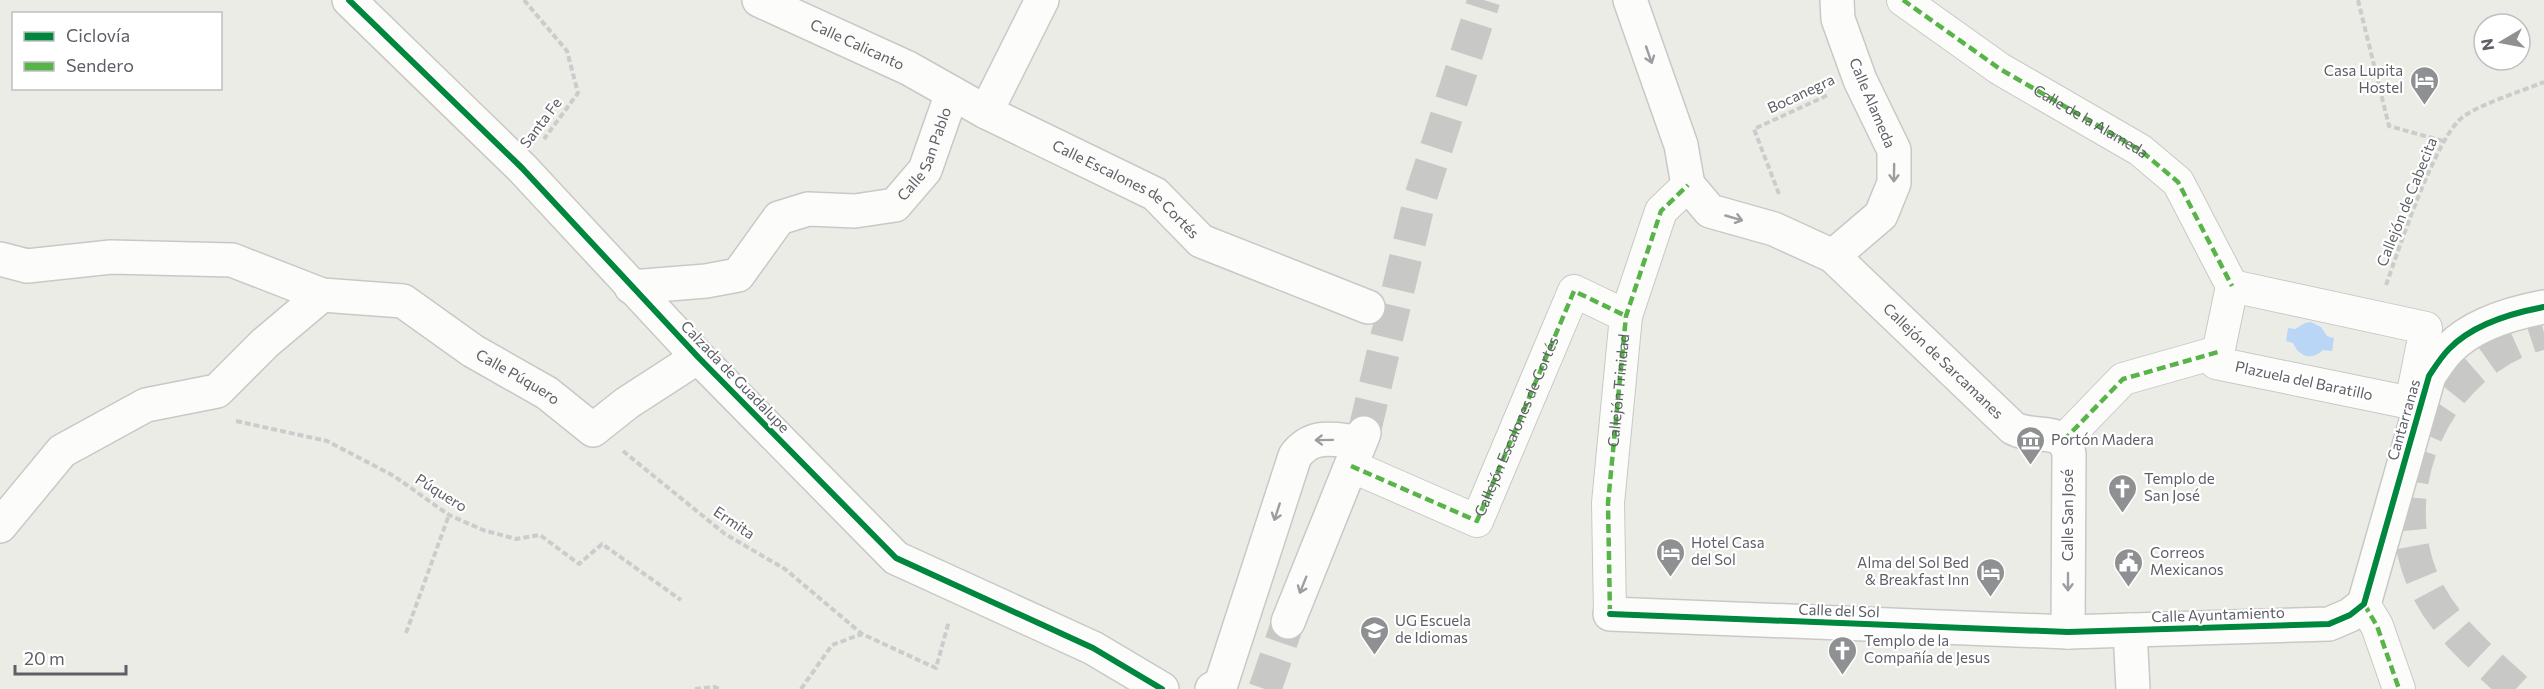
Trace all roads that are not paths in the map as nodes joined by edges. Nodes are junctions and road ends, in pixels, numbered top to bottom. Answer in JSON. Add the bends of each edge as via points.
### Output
{"nodes":[{"id":1,"x":349,"y":0,"type":"edge"},
{"id":2,"x":759,"y":0,"type":"edge"},
{"id":3,"x":1042,"y":0,"type":"edge"},
{"id":4,"x":1630,"y":0,"type":"edge"},
{"id":5,"x":1837,"y":0,"type":"edge"},
{"id":6,"x":1903,"y":0,"type":"edge"},
{"id":7,"x":952,"y":93,"type":"junction"},
{"id":8,"x":986,"y":112,"type":"junction"},
{"id":9,"x":1688,"y":185,"type":"junction"},
{"id":10,"x":1833,"y":256,"type":"junction"},
{"id":11,"x":0,"y":259,"type":"edge"},
{"id":12,"x":2232,"y":286,"type":"junction"},
{"id":13,"x":631,"y":287,"type":"junction"},
{"id":14,"x":322,"y":295,"type":"junction"},
{"id":15,"x":1368,"y":307,"type":"dead end"},
{"id":16,"x":2544,"y":307,"type":"edge"},
{"id":17,"x":1626,"y":316,"type":"junction"},
{"id":18,"x":2218,"y":352,"type":"junction"},
{"id":19,"x":698,"y":357,"type":"junction"},
{"id":20,"x":2063,"y":441,"type":"junction"},
{"id":21,"x":1358,"y":447,"type":"junction"},
{"id":22,"x":0,"y":526,"type":"edge"},
{"id":23,"x":2364,"y":604,"type":"junction"},
{"id":24,"x":1610,"y":614,"type":"joint"},
{"id":25,"x":1288,"y":622,"type":"tunnel mouth"},
{"id":26,"x":2130,"y":630,"type":"junction"},
{"id":27,"x":2068,"y":632,"type":"junction"},
{"id":28,"x":1216,"y":686,"type":"edge"},
{"id":29,"x":1162,"y":689,"type":"edge"},
{"id":30,"x":2133,"y":689,"type":"edge"},
{"id":31,"x":2400,"y":689,"type":"edge"}],
"edges":[{"from":1,"to":13,"type":"street","name":"Calzada de Guadalupe","via":[[522,168]]},
{"from":2,"to":7,"type":"street","name":"Calle Calicanto","via":[[908,68]]},
{"from":3,"to":8,"type":"street"},
{"from":4,"to":9,"type":"street","one_way":true,"via":[[1681,145]]},
{"from":5,"to":10,"type":"street","name":"Calle Alameda","one_way":true,"via":[[1838,19],[1860,80],[1894,150],[1894,183],[1881,215]]},
{"from":6,"to":12,"type":"street","name":"Calle de la Alameda","via":[[2000,69],[2140,150],[2178,182]]},
{"from":7,"to":8,"type":"street","name":"Calle Escalones de Cortés"},
{"from":7,"to":13,"type":"street","name":"Calle San Pablo","via":[[925,170],[895,205],[855,212],[808,209],[778,218],[738,275]]},
{"from":8,"to":15,"type":"street","name":"Calle Escalones de Cortés","via":[[1155,194],[1201,241]]},
{"from":9,"to":10,"type":"street","one_way":true,"via":[[1710,211],[1774,229]]},
{"from":9,"to":17,"type":"street","name":"Callejón Trinidad","via":[[1662,211]]},
{"from":10,"to":20,"type":"street","name":"Callejón de Sarcamanes","via":[[2013,428],[2028,435],[2057,436]]},
{"from":11,"to":14,"type":"street","name":"Calle Púquero","via":[[27,266],[111,257],[232,260]]},
{"from":12,"to":18,"type":"street","name":"Plazuela del Baratillo"},
{"from":12,"to":18,"type":"street","name":"Plazuela del Baratillo","via":[[2426,328],[2410,403],[2216,363]]},
{"from":13,"to":19,"type":"street","name":"Calzada de Guadalupe"},
{"from":14,"to":19,"type":"street","name":"Calle Púquero","via":[[403,301],[473,351],[547,393],[593,430],[627,402]]},
{"from":14,"to":22,"type":"street","via":[[217,391],[146,405],[62,451]]},
{"from":16,"to":23,"type":"street","name":"Cantarranas","via":[[2471,332],[2449,349],[2429,376]]},
{"from":17,"to":21,"type":"street","name":"Callejón Escalones de Cortés","via":[[1574,291],[1477,520]]},
{"from":17,"to":24,"type":"street","name":"Callejón Trinidad","via":[[1608,503]]},
{"from":18,"to":20,"type":"street","via":[[2123,379]]},
{"from":19,"to":29,"type":"street","name":"Calzada de Guadalupe","via":[[896,558],[1093,648]]},
{"from":20,"to":27,"type":"street","name":"Calle San José","one_way":true,"via":[[2069,454]]},
{"from":21,"to":25,"type":"street","one_way":true},
{"from":21,"to":28,"type":"street","one_way":true,"via":[[1318,439],[1303,446],[1295,456]]},
{"from":23,"to":26,"type":"street","name":"Calle Ayuntamiento","via":[[2329,624]]},
{"from":23,"to":31,"type":"street","via":[[2377,626]]},
{"from":24,"to":27,"type":"street","name":"Calle del Sol"},
{"from":26,"to":27,"type":"street","name":"Calle Ayuntamiento"},
{"from":26,"to":30,"type":"street"}]}
